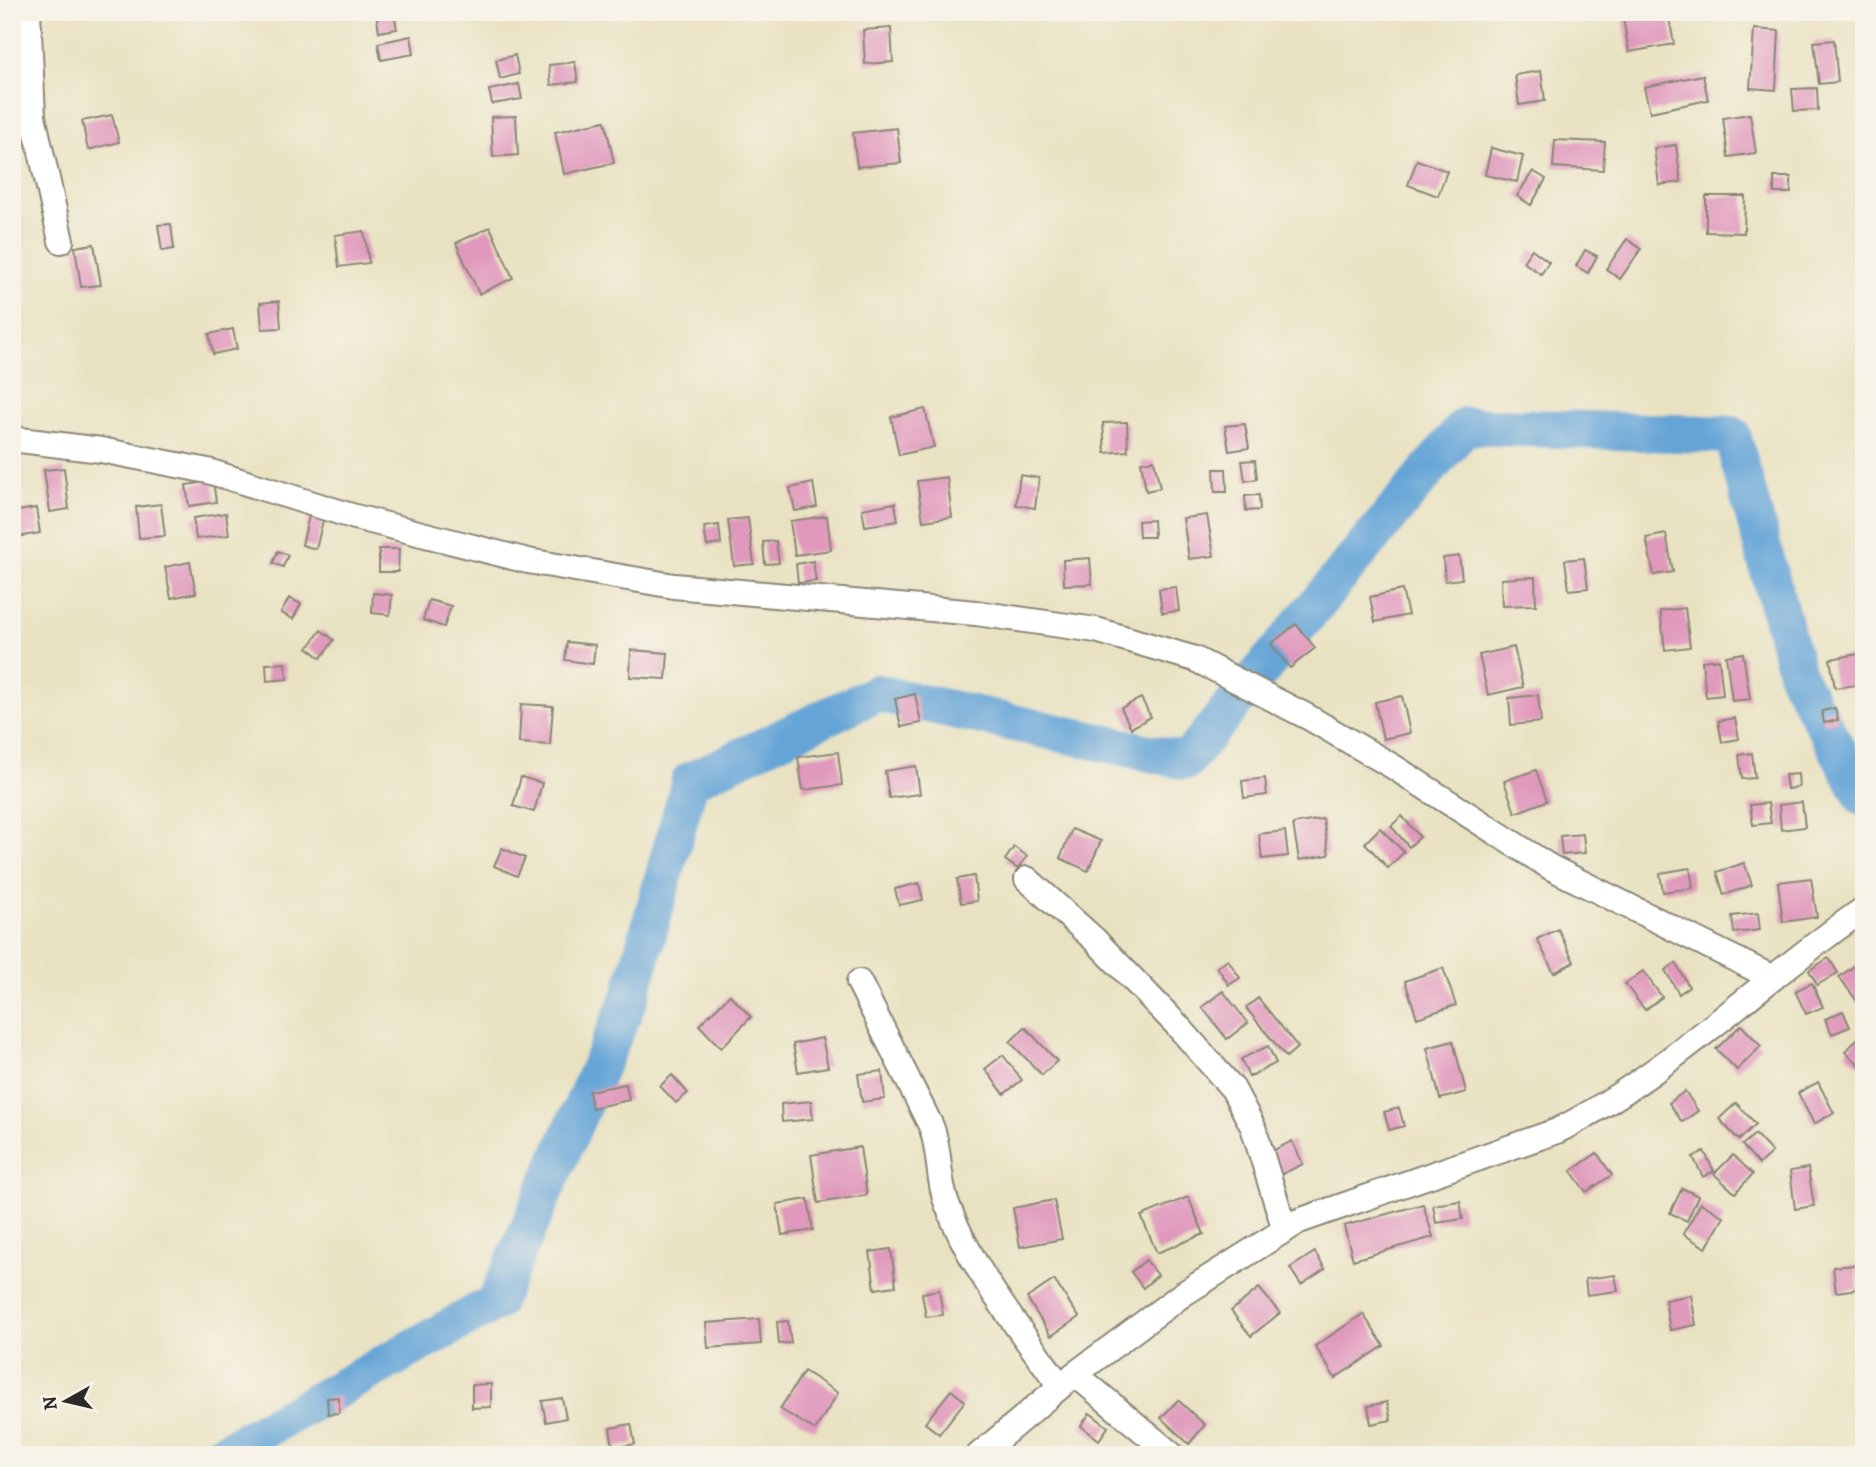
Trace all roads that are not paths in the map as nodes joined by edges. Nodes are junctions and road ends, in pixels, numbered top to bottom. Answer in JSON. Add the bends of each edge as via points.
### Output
{"nodes":[{"id":1,"x":28,"y":12,"type":"edge"},
{"id":2,"x":61,"y":241,"type":"dead end"},
{"id":3,"x":12,"y":439,"type":"edge"},
{"id":4,"x":1027,"y":879,"type":"dead end"},
{"id":5,"x":1864,"y":909,"type":"edge"},
{"id":6,"x":1773,"y":978,"type":"junction"},
{"id":7,"x":859,"y":982,"type":"dead end"},
{"id":8,"x":1285,"y":1230,"type":"junction"},
{"id":9,"x":1067,"y":1380,"type":"junction"},
{"id":10,"x":979,"y":1455,"type":"edge"},
{"id":11,"x":1172,"y":1455,"type":"edge"}],
"edges":[{"from":1,"to":2,"type":"street","via":[[33,116]]},
{"from":3,"to":6,"type":"street","via":[[208,471],[355,517],[528,561],[674,586],[976,613],[1096,631],[1195,659],[1392,766],[1550,867]]},
{"from":4,"to":8,"type":"street","via":[[1095,940],[1233,1089],[1253,1127]]},
{"from":5,"to":6,"type":"street"},
{"from":6,"to":8,"type":"street","via":[[1701,1037],[1596,1111],[1557,1131]]},
{"from":7,"to":9,"type":"street","via":[[934,1134],[942,1189],[974,1260]]},
{"from":8,"to":9,"type":"street","via":[[1183,1294]]},
{"from":9,"to":10,"type":"street"},
{"from":9,"to":11,"type":"street"}]}
